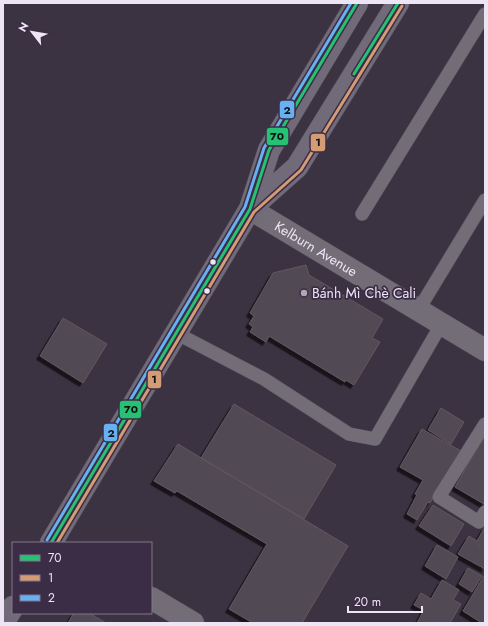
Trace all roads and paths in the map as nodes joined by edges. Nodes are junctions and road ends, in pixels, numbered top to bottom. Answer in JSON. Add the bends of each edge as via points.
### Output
{"nodes":[{"id":1,"x":357,"y":3,"type":"edge"},
{"id":2,"x":398,"y":3,"type":"edge"},
{"id":3,"x":485,"y":14,"type":"edge"},
{"id":4,"x":485,"y":200,"type":"edge"},
{"id":5,"x":250,"y":208,"type":"junction"},
{"id":6,"x":362,"y":214,"type":"dead end"},
{"id":7,"x":419,"y":309,"type":"junction"},
{"id":8,"x":442,"y":323,"type":"junction"},
{"id":9,"x":176,"y":333,"type":"junction"},
{"id":10,"x":485,"y":350,"type":"edge"},
{"id":11,"x":485,"y":424,"type":"edge"},
{"id":12,"x":485,"y":512,"type":"edge"},
{"id":13,"x":54,"y":542,"type":"edge"},
{"id":14,"x":152,"y":599,"type":"edge"},
{"id":15,"x":12,"y":609,"type":"edge"},
{"id":16,"x":3,"y":623,"type":"edge"},
{"id":17,"x":193,"y":623,"type":"edge"}],
"edges":[{"from":1,"to":5,"type":"main road","via":[[269,150]]},
{"from":2,"to":5,"type":"main road","via":[[297,167]]},
{"from":3,"to":6,"type":"lane"},
{"from":4,"to":7,"type":"lane"},
{"from":5,"to":7,"type":"street","name":"Kelburn Avenue"},
{"from":5,"to":9,"type":"main road"},
{"from":7,"to":8,"type":"street","name":"Kelburn Avenue"},
{"from":8,"to":9,"type":"lane","via":[[375,439],[349,434],[264,379]]},
{"from":8,"to":10,"type":"street","name":"Kelburn Avenue"},
{"from":9,"to":13,"type":"main road"},
{"from":11,"to":12,"type":"lane","via":[[440,497],[479,522]]},
{"from":14,"to":17,"type":"street"},
{"from":15,"to":16,"type":"main road"}]}
